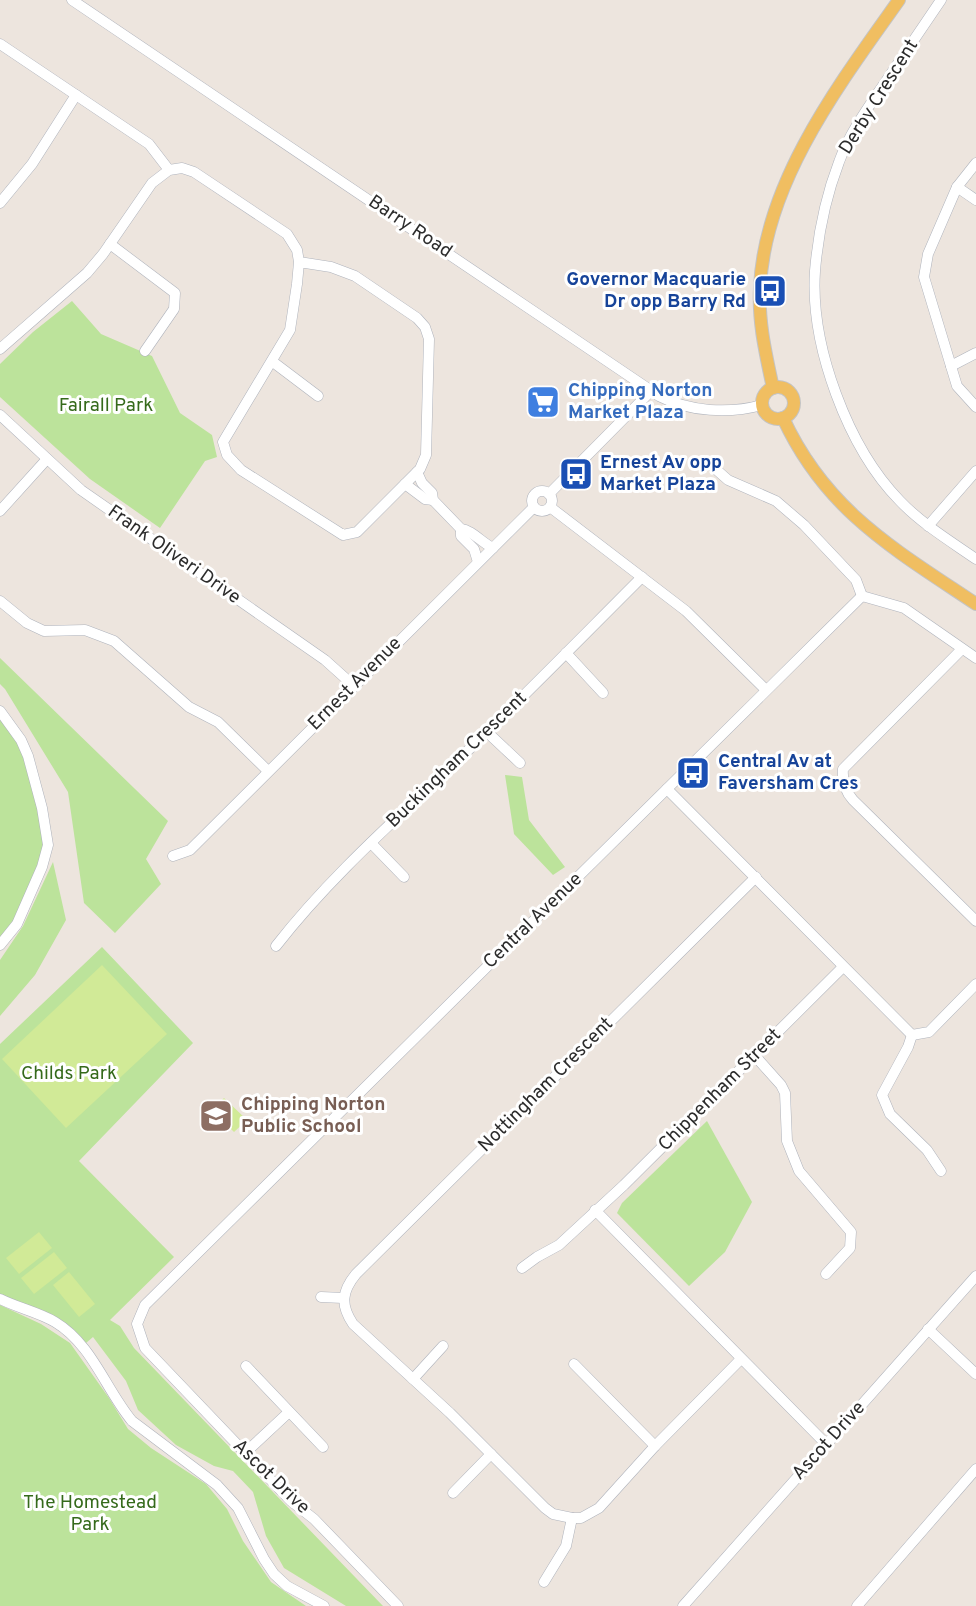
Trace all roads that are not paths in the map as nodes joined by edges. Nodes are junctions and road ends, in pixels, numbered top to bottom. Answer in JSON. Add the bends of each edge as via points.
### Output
{"nodes":[{"id":1,"x":72,"y":0,"type":"edge"},
{"id":2,"x":898,"y":0,"type":"edge"},
{"id":3,"x":941,"y":0,"type":"edge"},
{"id":4,"x":0,"y":44,"type":"edge"},
{"id":5,"x":76,"y":95,"type":"junction"},
{"id":6,"x":976,"y":163,"type":"edge"},
{"id":7,"x":169,"y":170,"type":"junction"},
{"id":8,"x":957,"y":187,"type":"junction"},
{"id":9,"x":976,"y":200,"type":"edge"},
{"id":10,"x":0,"y":203,"type":"edge"},
{"id":11,"x":110,"y":244,"type":"junction"},
{"id":12,"x":299,"y":262,"type":"junction"},
{"id":13,"x":0,"y":349,"type":"edge"},
{"id":14,"x":145,"y":351,"type":"dead end"},
{"id":15,"x":976,"y":354,"type":"edge"},
{"id":16,"x":272,"y":362,"type":"junction"},
{"id":17,"x":951,"y":366,"type":"junction"},
{"id":18,"x":773,"y":388,"type":"junction"},
{"id":19,"x":652,"y":390,"type":"junction"},
{"id":20,"x":318,"y":396,"type":"dead end"},
{"id":21,"x":762,"y":405,"type":"junction"},
{"id":22,"x":976,"y":407,"type":"edge"},
{"id":23,"x":0,"y":415,"type":"edge"},
{"id":24,"x":783,"y":418,"type":"junction"},
{"id":25,"x":47,"y":459,"type":"junction"},
{"id":26,"x":711,"y":465,"type":"dead end"},
{"id":27,"x":976,"y":471,"type":"edge"},
{"id":28,"x":417,"y":472,"type":"junction"},
{"id":29,"x":405,"y":484,"type":"junction"},
{"id":30,"x":549,"y":494,"type":"junction"},
{"id":31,"x":433,"y":500,"type":"junction"},
{"id":32,"x":534,"y":507,"type":"junction"},
{"id":33,"x":550,"y":507,"type":"junction"},
{"id":34,"x":0,"y":512,"type":"edge"},
{"id":35,"x":928,"y":526,"type":"junction"},
{"id":36,"x":461,"y":529,"type":"junction"},
{"id":37,"x":493,"y":548,"type":"junction"},
{"id":38,"x":976,"y":559,"type":"edge"},
{"id":39,"x":478,"y":562,"type":"junction"},
{"id":40,"x":642,"y":577,"type":"junction"},
{"id":41,"x":862,"y":596,"type":"junction"},
{"id":42,"x":0,"y":601,"type":"edge"},
{"id":43,"x":976,"y":604,"type":"edge"},
{"id":44,"x":962,"y":649,"type":"junction"},
{"id":45,"x":566,"y":653,"type":"junction"},
{"id":46,"x":976,"y":658,"type":"edge"},
{"id":47,"x":354,"y":686,"type":"junction"},
{"id":48,"x":766,"y":690,"type":"junction"},
{"id":49,"x":603,"y":692,"type":"dead end"},
{"id":50,"x":0,"y":711,"type":"edge"},
{"id":51,"x":487,"y":732,"type":"junction"},
{"id":52,"x":520,"y":763,"type":"dead end"},
{"id":53,"x":268,"y":771,"type":"junction"},
{"id":54,"x":667,"y":789,"type":"junction"},
{"id":55,"x":371,"y":843,"type":"junction"},
{"id":56,"x":173,"y":856,"type":"dead end"},
{"id":57,"x":404,"y":877,"type":"dead end"},
{"id":58,"x":756,"y":877,"type":"junction"},
{"id":59,"x":976,"y":921,"type":"edge"},
{"id":60,"x":0,"y":945,"type":"edge"},
{"id":61,"x":276,"y":946,"type":"dead end"},
{"id":62,"x":843,"y":967,"type":"junction"},
{"id":63,"x":976,"y":984,"type":"edge"},
{"id":64,"x":912,"y":1035,"type":"junction"},
{"id":65,"x":755,"y":1056,"type":"junction"},
{"id":66,"x":941,"y":1171,"type":"dead end"},
{"id":67,"x":595,"y":1210,"type":"junction"},
{"id":68,"x":522,"y":1268,"type":"dead end"},
{"id":69,"x":826,"y":1274,"type":"dead end"},
{"id":70,"x":976,"y":1276,"type":"edge"},
{"id":71,"x":321,"y":1297,"type":"dead end"},
{"id":72,"x":343,"y":1298,"type":"junction"},
{"id":73,"x":0,"y":1299,"type":"edge"},
{"id":74,"x":928,"y":1329,"type":"junction"},
{"id":75,"x":443,"y":1346,"type":"dead end"},
{"id":76,"x":145,"y":1348,"type":"joint"},
{"id":77,"x":741,"y":1359,"type":"junction"},
{"id":78,"x":574,"y":1364,"type":"dead end"},
{"id":79,"x":246,"y":1366,"type":"dead end"},
{"id":80,"x":976,"y":1374,"type":"edge"},
{"id":81,"x":413,"y":1379,"type":"junction"},
{"id":82,"x":289,"y":1412,"type":"junction"},
{"id":83,"x":826,"y":1444,"type":"junction"},
{"id":84,"x":655,"y":1446,"type":"junction"},
{"id":85,"x":323,"y":1447,"type":"dead end"},
{"id":86,"x":245,"y":1453,"type":"junction"},
{"id":87,"x":491,"y":1454,"type":"junction"},
{"id":88,"x":976,"y":1469,"type":"edge"},
{"id":89,"x":453,"y":1493,"type":"dead end"},
{"id":90,"x":572,"y":1518,"type":"junction"},
{"id":91,"x":544,"y":1582,"type":"dead end"},
{"id":92,"x":324,"y":1606,"type":"edge"},
{"id":93,"x":398,"y":1606,"type":"edge"},
{"id":94,"x":683,"y":1606,"type":"edge"},
{"id":95,"x":858,"y":1606,"type":"edge"}],
"edges":[{"from":1,"to":19,"type":"street","name":"Barry Road"},
{"from":2,"to":18,"type":"main road","via":[[810,135],[774,217],[759,296]]},
{"from":3,"to":35,"type":"street","name":"Derby Crescent","via":[[859,121],[839,162],[815,273],[823,347],[847,421],[887,486]]},
{"from":4,"to":5,"type":"street"},
{"from":5,"to":7,"type":"street","via":[[149,144]]},
{"from":5,"to":10,"type":"street","via":[[32,164]]},
{"from":6,"to":8,"type":"street"},
{"from":7,"to":11,"type":"street","via":[[152,183]]},
{"from":7,"to":12,"type":"street","via":[[194,172],[287,234]]},
{"from":8,"to":9,"type":"street"},
{"from":8,"to":17,"type":"street","via":[[923,277]]},
{"from":11,"to":13,"type":"street","via":[[87,273]]},
{"from":11,"to":14,"type":"street","via":[[176,293],[174,309]]},
{"from":12,"to":16,"type":"street","via":[[290,330]]},
{"from":12,"to":28,"type":"street","via":[[355,276],[425,327],[430,352],[426,455]]},
{"from":15,"to":17,"type":"street"},
{"from":16,"to":20,"type":"street"},
{"from":16,"to":29,"type":"street","via":[[223,442],[227,455],[241,470],[343,535],[357,532]]},
{"from":17,"to":22,"type":"street","via":[[957,386]]},
{"from":18,"to":21,"type":"main road","via":[[764,394]]},
{"from":18,"to":24,"type":"main road","via":[[788,391],[793,401]]},
{"from":19,"to":21,"type":"street","name":"Barry Road","via":[[674,403],[704,409],[730,411]]},
{"from":19,"to":30,"type":"street"},
{"from":21,"to":24,"type":"main road","via":[[769,416]]},
{"from":23,"to":25,"type":"street","name":"Frank Oliveri Drive"},
{"from":24,"to":43,"type":"main road","via":[[808,463],[848,512]]},
{"from":25,"to":34,"type":"street"},
{"from":25,"to":47,"type":"street","name":"Frank Oliveri Drive","via":[[81,490],[325,660]]},
{"from":26,"to":41,"type":"street","via":[[728,480],[776,501],[795,517],[856,580]]},
{"from":27,"to":35,"type":"street"},
{"from":28,"to":29,"type":"street"},
{"from":28,"to":31,"type":"street"},
{"from":29,"to":31,"type":"street"},
{"from":30,"to":32,"type":"street","via":[[537,492]]},
{"from":30,"to":33,"type":"street"},
{"from":31,"to":36,"type":"street"},
{"from":32,"to":33,"type":"street","via":[[542,511]]},
{"from":32,"to":37,"type":"street","name":"Ernest Avenue"},
{"from":33,"to":40,"type":"street"},
{"from":35,"to":38,"type":"street","name":"Derby Crescent"},
{"from":36,"to":37,"type":"street"},
{"from":36,"to":39,"type":"street"},
{"from":37,"to":39,"type":"street","name":"Ernest Avenue"},
{"from":39,"to":47,"type":"street","name":"Ernest Avenue"},
{"from":40,"to":45,"type":"street","name":"Buckingham Crescent"},
{"from":40,"to":48,"type":"street","via":[[698,622]]},
{"from":41,"to":44,"type":"street","via":[[904,608]]},
{"from":41,"to":48,"type":"street","name":"Central Avenue"},
{"from":42,"to":53,"type":"street","via":[[44,631],[85,630],[114,641],[189,707],[218,722]]},
{"from":44,"to":46,"type":"street"},
{"from":44,"to":59,"type":"street","via":[[843,775],[846,792],[853,800]]},
{"from":45,"to":49,"type":"street"},
{"from":45,"to":51,"type":"street","name":"Buckingham Crescent"},
{"from":47,"to":53,"type":"street","name":"Ernest Avenue"},
{"from":48,"to":54,"type":"street","name":"Central Avenue"},
{"from":50,"to":60,"type":"street","via":[[28,755],[48,845],[17,924]]},
{"from":51,"to":52,"type":"street"},
{"from":51,"to":55,"type":"street","name":"Buckingham Crescent"},
{"from":53,"to":56,"type":"street","name":"Ernest Avenue","via":[[190,849]]},
{"from":54,"to":58,"type":"street"},
{"from":54,"to":76,"type":"street","name":"Central Avenue","via":[[145,1305],[137,1324]]},
{"from":55,"to":57,"type":"street"},
{"from":55,"to":61,"type":"street","name":"Buckingham Crescent"},
{"from":58,"to":62,"type":"street"},
{"from":58,"to":72,"type":"street","name":"Nottingham Crescent","via":[[356,1274]]},
{"from":62,"to":64,"type":"street"},
{"from":62,"to":65,"type":"street","name":"Chippenham Street"},
{"from":63,"to":64,"type":"street","via":[[929,1032]]},
{"from":64,"to":66,"type":"street","via":[[882,1095],[890,1114],[928,1150]]},
{"from":65,"to":67,"type":"street","name":"Chippenham Street"},
{"from":65,"to":69,"type":"street","via":[[785,1093],[785,1127],[799,1171],[851,1232],[850,1248]]},
{"from":67,"to":68,"type":"street","name":"Chippenham Street","via":[[559,1245]]},
{"from":67,"to":77,"type":"street"},
{"from":70,"to":74,"type":"street","name":"Ascot Drive"},
{"from":71,"to":72,"type":"street"},
{"from":72,"to":81,"type":"street","via":[[354,1324]]},
{"from":73,"to":92,"type":"street","via":[[68,1331],[132,1421],[228,1496],[274,1574]]},
{"from":74,"to":80,"type":"street"},
{"from":74,"to":83,"type":"street","name":"Ascot Drive"},
{"from":75,"to":81,"type":"street"},
{"from":76,"to":86,"type":"street","name":"Ascot Drive"},
{"from":77,"to":83,"type":"street"},
{"from":77,"to":84,"type":"street"},
{"from":78,"to":84,"type":"street"},
{"from":79,"to":82,"type":"street"},
{"from":81,"to":87,"type":"street"},
{"from":82,"to":85,"type":"street"},
{"from":82,"to":86,"type":"street"},
{"from":83,"to":94,"type":"street","name":"Ascot Drive"},
{"from":84,"to":90,"type":"street","via":[[599,1508]]},
{"from":86,"to":93,"type":"street","name":"Ascot Drive"},
{"from":87,"to":89,"type":"street"},
{"from":87,"to":90,"type":"street","via":[[545,1508]]},
{"from":88,"to":95,"type":"street"},
{"from":90,"to":91,"type":"street","via":[[566,1546]]}]}
